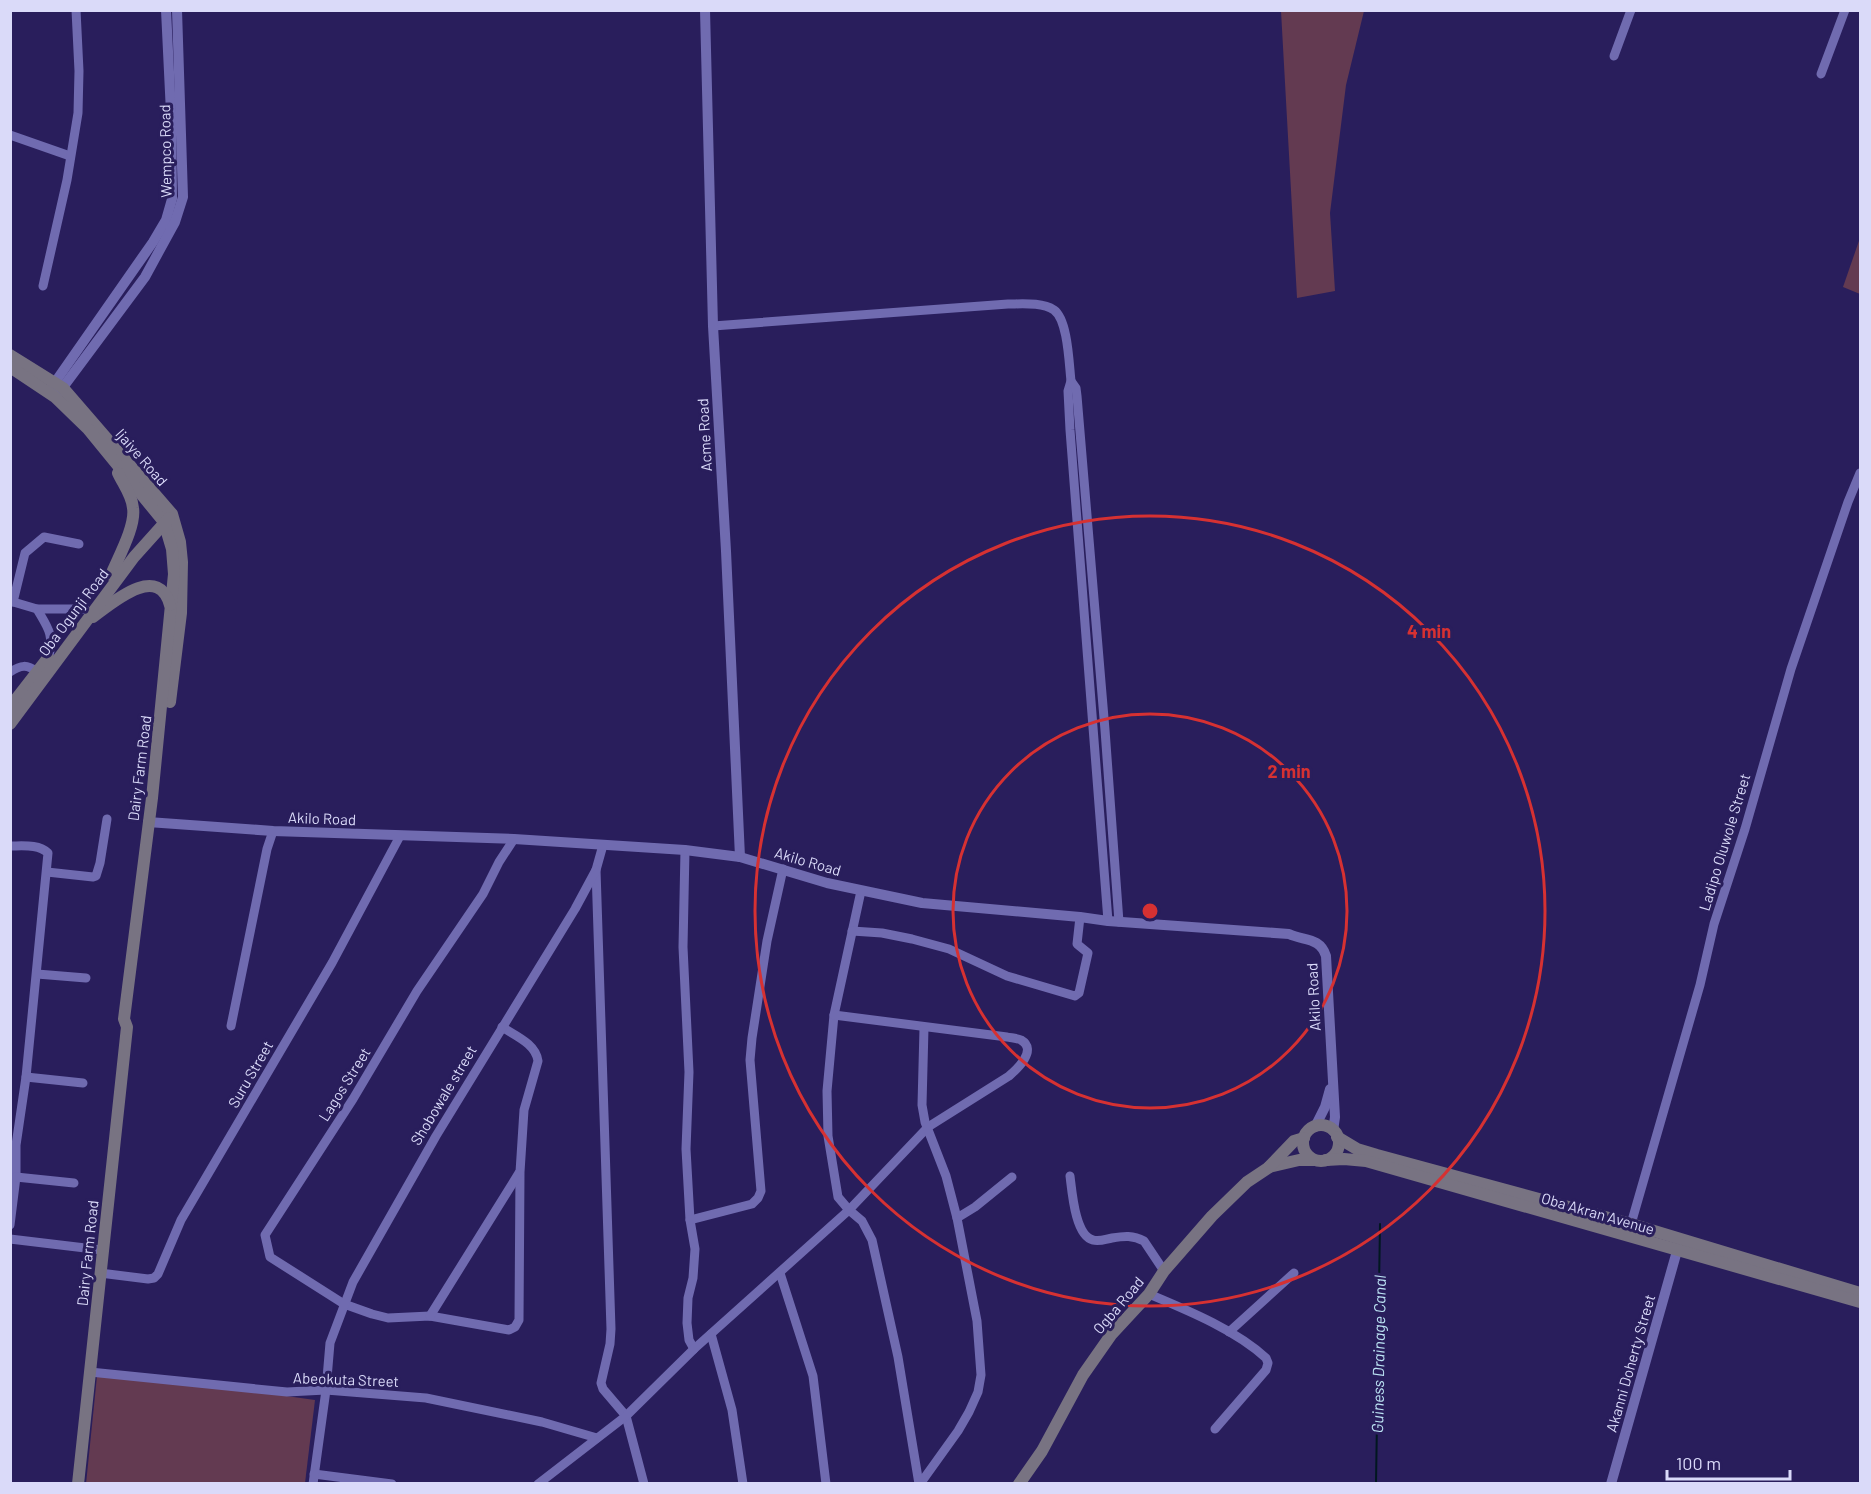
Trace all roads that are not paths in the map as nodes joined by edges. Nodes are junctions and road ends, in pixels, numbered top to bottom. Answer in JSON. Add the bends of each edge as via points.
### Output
{"nodes":[{"id":1,"x":76,"y":10,"type":"edge"},
{"id":2,"x":166,"y":10,"type":"edge"},
{"id":3,"x":177,"y":10,"type":"edge"},
{"id":4,"x":705,"y":10,"type":"edge"},
{"id":5,"x":1631,"y":10,"type":"edge"},
{"id":6,"x":1843,"y":11,"type":"edge"},
{"id":7,"x":1614,"y":56,"type":"dead end"},
{"id":8,"x":1821,"y":74,"type":"dead end"},
{"id":9,"x":10,"y":135,"type":"edge"},
{"id":10,"x":70,"y":156,"type":"junction"},
{"id":11,"x":43,"y":286,"type":"dead end"},
{"id":12,"x":713,"y":326,"type":"junction"},
{"id":13,"x":10,"y":355,"type":"edge"},
{"id":14,"x":10,"y":367,"type":"edge"},
{"id":15,"x":55,"y":390,"type":"junction"},
{"id":16,"x":112,"y":458,"type":"junction"},
{"id":17,"x":1860,"y":473,"type":"edge"},
{"id":18,"x":165,"y":515,"type":"junction"},
{"id":19,"x":79,"y":543,"type":"dead end"},
{"id":20,"x":111,"y":575,"type":"junction"},
{"id":21,"x":12,"y":601,"type":"edge"},
{"id":22,"x":171,"y":608,"type":"junction"},
{"id":23,"x":37,"y":609,"type":"junction"},
{"id":24,"x":85,"y":609,"type":"junction"},
{"id":25,"x":82,"y":624,"type":"junction"},
{"id":26,"x":49,"y":656,"type":"junction"},
{"id":27,"x":10,"y":672,"type":"edge"},
{"id":28,"x":40,"y":675,"type":"junction"},
{"id":29,"x":10,"y":707,"type":"edge"},
{"id":30,"x":10,"y":723,"type":"edge"},
{"id":31,"x":107,"y":819,"type":"dead end"},
{"id":32,"x":152,"y":822,"type":"junction"},
{"id":33,"x":273,"y":831,"type":"junction"},
{"id":34,"x":400,"y":836,"type":"junction"},
{"id":35,"x":514,"y":839,"type":"junction"},
{"id":36,"x":603,"y":845,"type":"junction"},
{"id":37,"x":10,"y":846,"type":"edge"},
{"id":38,"x":685,"y":850,"type":"junction"},
{"id":39,"x":740,"y":857,"type":"junction"},
{"id":40,"x":783,"y":869,"type":"junction"},
{"id":41,"x":596,"y":870,"type":"junction"},
{"id":42,"x":47,"y":872,"type":"junction"},
{"id":43,"x":861,"y":891,"type":"junction"},
{"id":44,"x":1080,"y":917,"type":"junction"},
{"id":45,"x":1114,"y":922,"type":"junction"},
{"id":46,"x":852,"y":931,"type":"junction"},
{"id":47,"x":37,"y":974,"type":"junction"},
{"id":48,"x":86,"y":978,"type":"dead end"},
{"id":49,"x":834,"y":1015,"type":"junction"},
{"id":50,"x":231,"y":1026,"type":"dead end"},
{"id":51,"x":502,"y":1027,"type":"junction"},
{"id":52,"x":924,"y":1028,"type":"junction"},
{"id":53,"x":26,"y":1077,"type":"junction"},
{"id":54,"x":1332,"y":1080,"type":"junction"},
{"id":55,"x":83,"y":1083,"type":"dead end"},
{"id":56,"x":1315,"y":1126,"type":"junction"},
{"id":57,"x":928,"y":1127,"type":"junction"},
{"id":58,"x":1335,"y":1134,"type":"junction"},
{"id":59,"x":1304,"y":1138,"type":"junction"},
{"id":60,"x":13,"y":1144,"type":"edge"},
{"id":61,"x":1320,"y":1160,"type":"junction"},
{"id":62,"x":1268,"y":1168,"type":"junction"},
{"id":63,"x":520,"y":1172,"type":"junction"},
{"id":64,"x":1070,"y":1176,"type":"dead end"},
{"id":65,"x":16,"y":1177,"type":"junction"},
{"id":66,"x":1012,"y":1177,"type":"dead end"},
{"id":67,"x":74,"y":1183,"type":"dead end"},
{"id":68,"x":849,"y":1210,"type":"junction"},
{"id":69,"x":957,"y":1218,"type":"junction"},
{"id":70,"x":690,"y":1220,"type":"junction"},
{"id":71,"x":1631,"y":1224,"type":"junction"},
{"id":72,"x":10,"y":1225,"type":"edge"},
{"id":73,"x":10,"y":1239,"type":"edge"},
{"id":74,"x":102,"y":1250,"type":"junction"},
{"id":75,"x":1677,"y":1251,"type":"junction"},
{"id":76,"x":1164,"y":1271,"type":"junction"},
{"id":77,"x":100,"y":1273,"type":"junction"},
{"id":78,"x":780,"y":1273,"type":"junction"},
{"id":79,"x":1294,"y":1273,"type":"dead end"},
{"id":80,"x":1860,"y":1293,"type":"edge"},
{"id":81,"x":1149,"y":1294,"type":"junction"},
{"id":82,"x":1860,"y":1302,"type":"edge"},
{"id":83,"x":344,"y":1304,"type":"junction"},
{"id":84,"x":430,"y":1316,"type":"junction"},
{"id":85,"x":1229,"y":1332,"type":"junction"},
{"id":86,"x":711,"y":1334,"type":"junction"},
{"id":87,"x":694,"y":1349,"type":"junction"},
{"id":88,"x":90,"y":1372,"type":"junction"},
{"id":89,"x":326,"y":1390,"type":"junction"},
{"id":90,"x":626,"y":1416,"type":"junction"},
{"id":91,"x":1215,"y":1429,"type":"dead end"},
{"id":92,"x":597,"y":1438,"type":"junction"},
{"id":93,"x":314,"y":1479,"type":"edge"},
{"id":94,"x":78,"y":1484,"type":"edge"},
{"id":95,"x":392,"y":1484,"type":"edge"},
{"id":96,"x":538,"y":1484,"type":"edge"},
{"id":97,"x":644,"y":1484,"type":"edge"},
{"id":98,"x":743,"y":1484,"type":"edge"},
{"id":99,"x":826,"y":1484,"type":"edge"},
{"id":100,"x":919,"y":1484,"type":"edge"},
{"id":101,"x":1019,"y":1484,"type":"edge"},
{"id":102,"x":1611,"y":1484,"type":"edge"}],
"edges":[{"from":1,"to":10,"type":"street","via":[[78,113]]},
{"from":2,"to":15,"type":"street","name":"Wempco Road","via":[[172,200],[153,242]]},
{"from":3,"to":15,"type":"street","name":"Wempco Road","via":[[183,197],[175,222],[145,277]]},
{"from":4,"to":12,"type":"street","name":"Acme Road"},
{"from":5,"to":7,"type":"street"},
{"from":6,"to":8,"type":"street"},
{"from":9,"to":10,"type":"street"},
{"from":10,"to":11,"type":"street"},
{"from":12,"to":39,"type":"street","name":"Acme Road"},
{"from":12,"to":45,"type":"street","via":[[1029,304],[1048,307],[1063,321],[1071,381],[1076,388],[1074,429]]},
{"from":13,"to":15,"type":"main road","name":"Ijaiye Road"},
{"from":14,"to":15,"type":"main road","name":"Ijaiye Road"},
{"from":15,"to":16,"type":"main road","name":"Ijaiye Road"},
{"from":15,"to":18,"type":"main road","name":"Ijaiye Road"},
{"from":16,"to":18,"type":"main road","name":"Ijaiye Road"},
{"from":16,"to":20,"type":"main road","via":[[134,509]]},
{"from":17,"to":71,"type":"street","name":"Ladipo Oluwole Street","via":[[1791,669],[1714,924],[1700,986]]},
{"from":18,"to":20,"type":"main road","name":"Oba Ogunji Road"},
{"from":18,"to":22,"type":"main road","name":"Dairy Farm Road","via":[[174,574]]},
{"from":18,"to":25,"type":"main road","name":"Oba Ogunji Road"},
{"from":18,"to":32,"type":"main road","name":"Dairy Farm Road","via":[[180,542],[181,613]]},
{"from":19,"to":21,"type":"street","via":[[44,537],[25,553]]},
{"from":20,"to":24,"type":"main road","name":"Oba Ogunji Road"},
{"from":21,"to":23,"type":"street"},
{"from":22,"to":25,"type":"main road","via":[[159,588],[149,586],[134,589]]},
{"from":22,"to":32,"type":"main road","name":"Dairy Farm Road"},
{"from":23,"to":24,"type":"street"},
{"from":23,"to":26,"type":"street","via":[[51,636]]},
{"from":24,"to":26,"type":"main road","name":"Oba Ogunji Road"},
{"from":25,"to":28,"type":"main road","name":"Oba Ogunji Road"},
{"from":26,"to":28,"type":"main road","name":"Oba Ogunji Road"},
{"from":27,"to":28,"type":"street","via":[[28,666]]},
{"from":28,"to":29,"type":"main road","name":"Oba Ogunji Road"},
{"from":28,"to":30,"type":"main road","name":"Oba Ogunji Road"},
{"from":31,"to":42,"type":"street","via":[[96,876]]},
{"from":32,"to":33,"type":"street","name":"Akilo Road"},
{"from":32,"to":74,"type":"main road","name":"Dairy Farm Road","via":[[124,1019],[127,1027]]},
{"from":33,"to":34,"type":"street","name":"Akilo Road"},
{"from":33,"to":50,"type":"street"},
{"from":34,"to":35,"type":"street","name":"Akilo Road"},
{"from":34,"to":77,"type":"street","name":"Suru Street","via":[[332,963],[181,1220],[158,1274],[148,1279]]},
{"from":35,"to":36,"type":"street","name":"Akilo Road"},
{"from":35,"to":83,"type":"street","name":"Lagos Street","via":[[483,894],[417,991],[265,1235],[270,1257]]},
{"from":36,"to":38,"type":"street","name":"Akilo Road"},
{"from":36,"to":41,"type":"street"},
{"from":37,"to":42,"type":"street","via":[[44,849],[48,853]]},
{"from":38,"to":39,"type":"street","name":"Akilo Road"},
{"from":38,"to":70,"type":"street","via":[[683,947]]},
{"from":39,"to":40,"type":"street","name":"Akilo Road"},
{"from":40,"to":43,"type":"street","name":"Akilo Road"},
{"from":40,"to":70,"type":"street","via":[[767,941],[750,1059],[761,1191],[752,1203]]},
{"from":41,"to":51,"type":"street","name":"Shobowale street"},
{"from":41,"to":90,"type":"street","via":[[611,1329],[601,1383]]},
{"from":42,"to":47,"type":"street"},
{"from":43,"to":44,"type":"street","name":"Akilo Road","via":[[922,903]]},
{"from":43,"to":46,"type":"street"},
{"from":44,"to":45,"type":"street","name":"Akilo Road"},
{"from":44,"to":46,"type":"street","via":[[1077,944],[1088,957],[1075,996],[1007,976],[949,949],[882,933]]},
{"from":45,"to":54,"type":"street","name":"Akilo Road","via":[[1289,934],[1320,945],[1326,956]]},
{"from":46,"to":49,"type":"street"},
{"from":47,"to":48,"type":"street"},
{"from":47,"to":53,"type":"street"},
{"from":49,"to":52,"type":"street"},
{"from":49,"to":68,"type":"street","via":[[827,1127],[836,1190]]},
{"from":51,"to":63,"type":"street","via":[[531,1046],[538,1061],[524,1110]]},
{"from":51,"to":83,"type":"street","name":"Shobowale street","via":[[436,1136]]},
{"from":52,"to":57,"type":"street","via":[[922,1105]]},
{"from":52,"to":57,"type":"street","via":[[1021,1040],[1027,1050],[1022,1066]]},
{"from":53,"to":55,"type":"street"},
{"from":53,"to":60,"type":"street"},
{"from":54,"to":56,"type":"street","name":"Akilo Road"},
{"from":54,"to":58,"type":"street","name":"Akilo Road"},
{"from":56,"to":58,"type":"main road","via":[[1325,1126]]},
{"from":56,"to":59,"type":"main road"},
{"from":57,"to":68,"type":"street"},
{"from":57,"to":69,"type":"street"},
{"from":58,"to":61,"type":"main road","via":[[1337,1151]]},
{"from":58,"to":71,"type":"main road","name":"Oba Akran Avenue","via":[[1357,1149]]},
{"from":59,"to":61,"type":"main road","via":[[1309,1157]]},
{"from":59,"to":62,"type":"main road","name":"Ogba Road","via":[[1294,1142]]},
{"from":60,"to":65,"type":"street"},
{"from":61,"to":62,"type":"main road","name":"Ogba Road","via":[[1299,1160]]},
{"from":61,"to":75,"type":"main road","name":"Oba Akran Avenue","via":[[1366,1161]]},
{"from":62,"to":76,"type":"main road","name":"Ogba Road","via":[[1247,1182],[1212,1216]]},
{"from":63,"to":84,"type":"street"},
{"from":63,"to":84,"type":"street","name":"Lagos Street","via":[[519,1320],[515,1327],[509,1330]]},
{"from":64,"to":76,"type":"street","via":[[1080,1228],[1088,1238],[1139,1238]]},
{"from":65,"to":67,"type":"street"},
{"from":65,"to":72,"type":"street"},
{"from":66,"to":69,"type":"street"},
{"from":68,"to":78,"type":"street"},
{"from":68,"to":100,"type":"street","via":[[862,1221],[872,1240],[898,1357]]},
{"from":69,"to":100,"type":"street","via":[[977,1321],[980,1383],[958,1431]]},
{"from":70,"to":87,"type":"street","via":[[695,1250],[687,1323]]},
{"from":71,"to":80,"type":"main road","name":"Oba Akran Avenue"},
{"from":73,"to":74,"type":"street"},
{"from":74,"to":77,"type":"main road","name":"Dairy Farm Road"},
{"from":75,"to":82,"type":"main road","name":"Oba Akran Avenue"},
{"from":75,"to":102,"type":"street","name":"Akanni Doherty Street"},
{"from":76,"to":81,"type":"main road","name":"Ogba Road"},
{"from":77,"to":88,"type":"main road","name":"Dairy Farm Road"},
{"from":78,"to":86,"type":"street"},
{"from":78,"to":99,"type":"street","via":[[813,1376]]},
{"from":79,"to":85,"type":"street"},
{"from":81,"to":85,"type":"street"},
{"from":81,"to":101,"type":"main road","name":"Ogba Road","via":[[1111,1335],[1083,1375]]},
{"from":83,"to":84,"type":"street","name":"Lagos Street","via":[[388,1318]]},
{"from":83,"to":89,"type":"street","name":"Shobowale street","via":[[330,1343]]},
{"from":85,"to":91,"type":"street","via":[[1262,1354],[1268,1363]]},
{"from":86,"to":87,"type":"street"},
{"from":86,"to":98,"type":"street","via":[[732,1410]]},
{"from":87,"to":90,"type":"street"},
{"from":88,"to":89,"type":"street","name":"Abeokuta Street","via":[[287,1392]]},
{"from":88,"to":94,"type":"main road","name":"Dairy Farm Road"},
{"from":89,"to":92,"type":"street","name":"Abeokuta Street","via":[[426,1398],[542,1422]]},
{"from":89,"to":93,"type":"street","name":"Shobowale street"},
{"from":90,"to":92,"type":"street"},
{"from":90,"to":97,"type":"street"},
{"from":92,"to":96,"type":"street"},
{"from":93,"to":95,"type":"street"}]}
